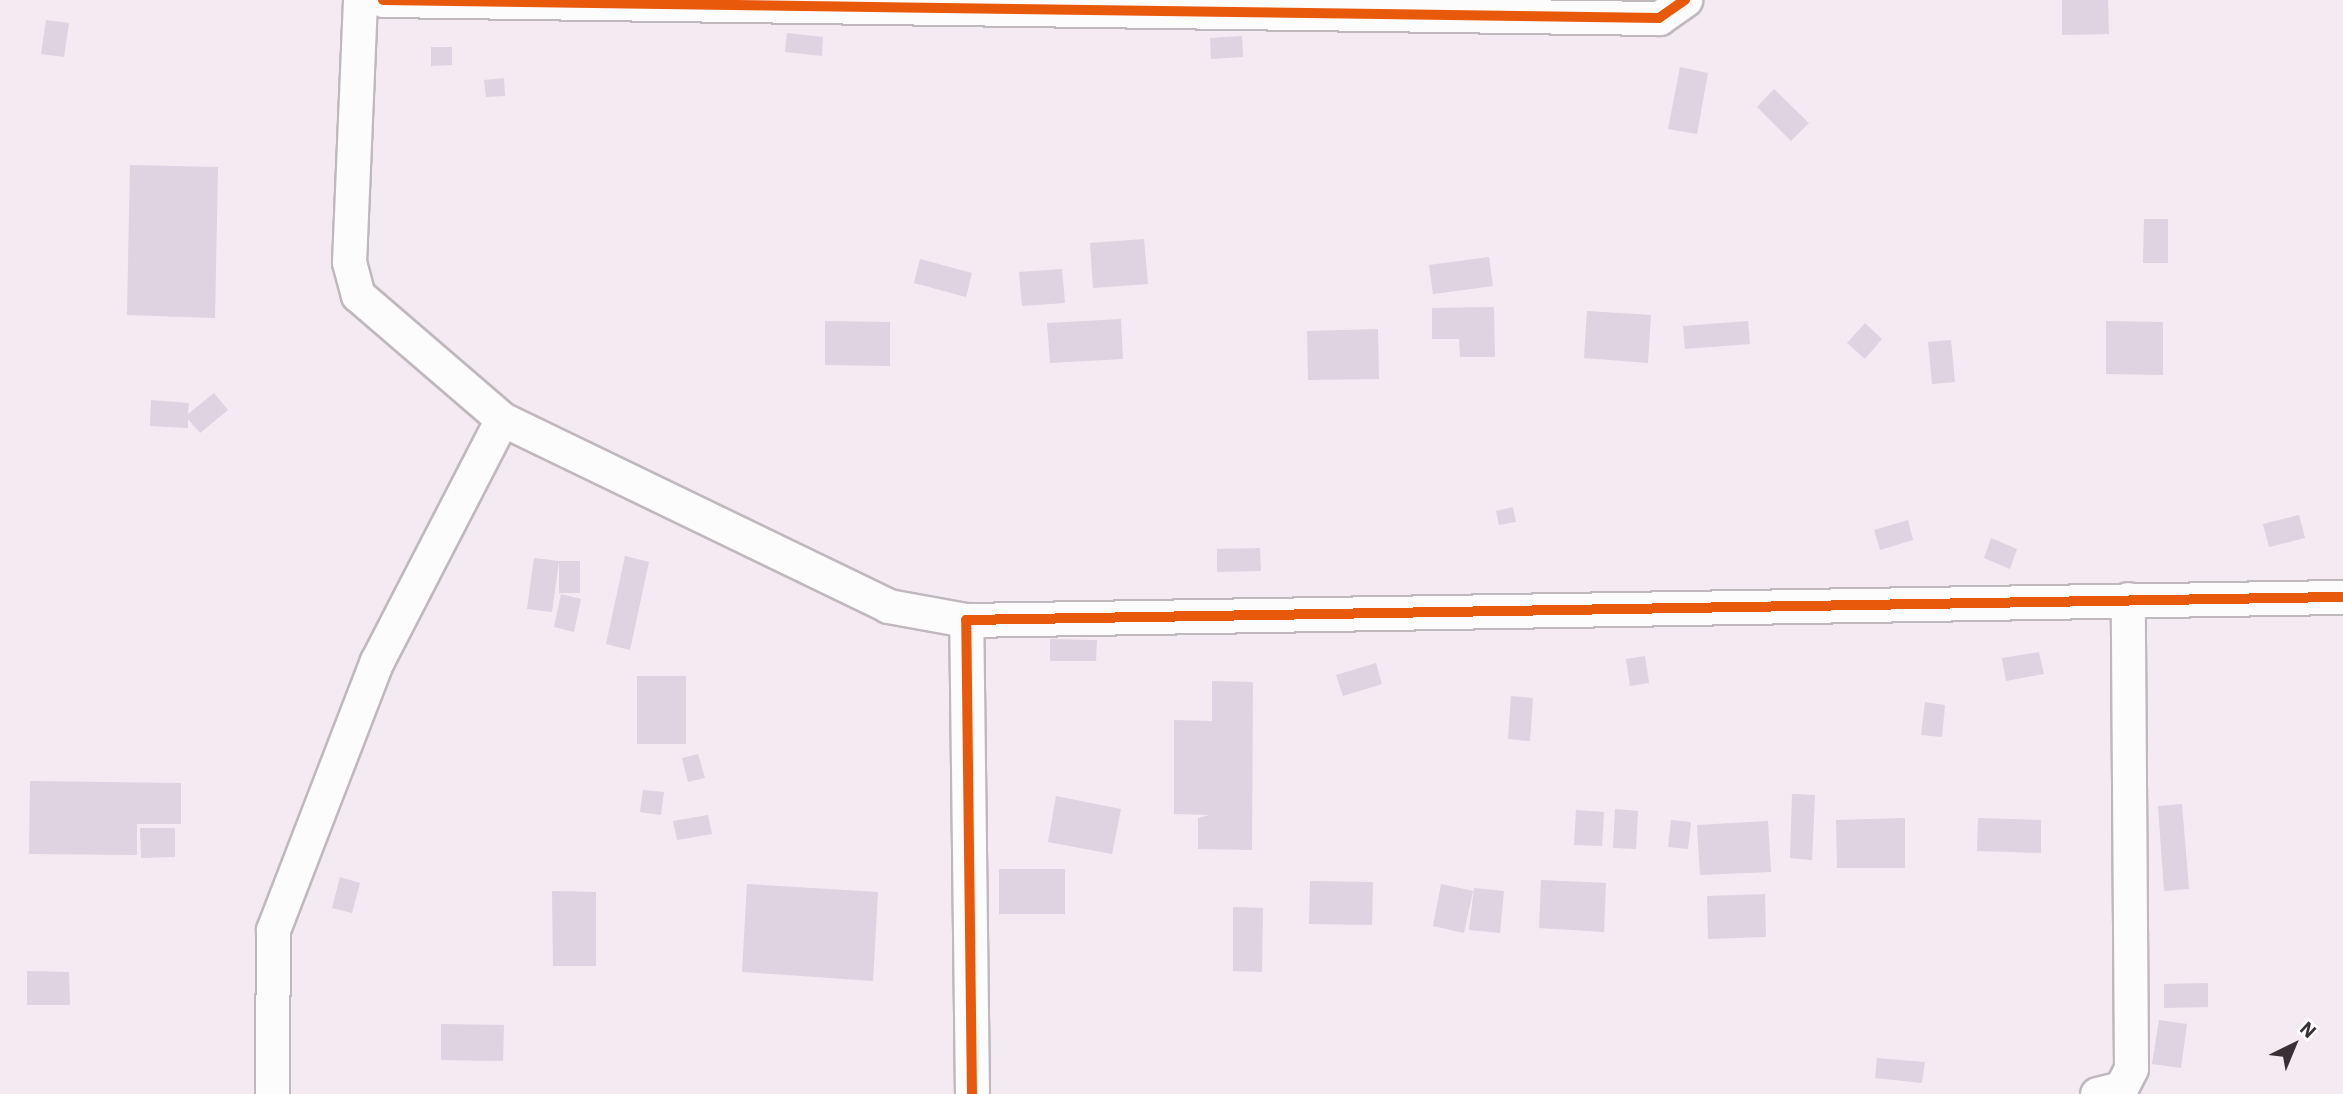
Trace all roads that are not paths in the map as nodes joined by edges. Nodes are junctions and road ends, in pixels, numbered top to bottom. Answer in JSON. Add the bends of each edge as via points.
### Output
{"nodes":[{"id":1,"x":360,"y":0,"type":"edge"},
{"id":2,"x":383,"y":0,"type":"edge"},
{"id":3,"x":1685,"y":0,"type":"edge"},
{"id":4,"x":1060,"y":6,"type":"edge"},
{"id":5,"x":502,"y":419,"type":"junction"},
{"id":6,"x":2343,"y":597,"type":"edge"},
{"id":7,"x":2128,"y":599,"type":"junction"},
{"id":8,"x":966,"y":620,"type":"junction"},
{"id":9,"x":272,"y":1094,"type":"edge"},
{"id":10,"x":972,"y":1094,"type":"edge"},
{"id":11,"x":2097,"y":1094,"type":"edge"}],
"edges":[{"from":1,"to":5,"type":"street","via":[[349,262],[358,295]]},
{"from":2,"to":4,"type":"street"},
{"from":3,"to":4,"type":"street","via":[[1659,18]]},
{"from":5,"to":8,"type":"street","via":[[888,606]]},
{"from":5,"to":9,"type":"street","via":[[377,662],[273,930]]},
{"from":6,"to":7,"type":"street"},
{"from":7,"to":8,"type":"street"},
{"from":7,"to":11,"type":"street","via":[[2131,1068],[2121,1087]]},
{"from":8,"to":10,"type":"street"}]}
